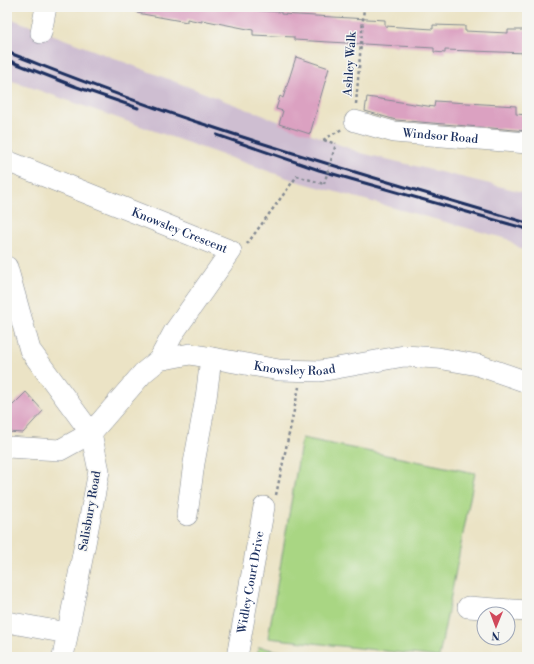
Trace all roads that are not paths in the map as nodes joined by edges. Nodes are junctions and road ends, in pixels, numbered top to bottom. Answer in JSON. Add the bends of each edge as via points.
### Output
{"nodes":[{"id":1,"x":46,"y":7,"type":"edge"},
{"id":2,"x":41,"y":33,"type":"dead end"},
{"id":3,"x":355,"y":121,"type":"road end"},
{"id":4,"x":527,"y":143,"type":"edge"},
{"id":5,"x":7,"y":161,"type":"edge"},
{"id":6,"x":7,"y":267,"type":"edge"},
{"id":7,"x":211,"y":358,"type":"junction"},
{"id":8,"x":159,"y":360,"type":"junction"},
{"id":9,"x":527,"y":382,"type":"edge"},
{"id":10,"x":91,"y":433,"type":"junction"},
{"id":11,"x":7,"y":447,"type":"edge"},
{"id":12,"x":264,"y":507,"type":"dead end"},
{"id":13,"x":188,"y":515,"type":"dead end"},
{"id":14,"x":468,"y":607,"type":"dead end"},
{"id":15,"x":527,"y":611,"type":"edge"},
{"id":16,"x":7,"y":622,"type":"edge"},
{"id":17,"x":67,"y":633,"type":"junction"},
{"id":18,"x":63,"y":657,"type":"edge"},
{"id":19,"x":237,"y":657,"type":"edge"}],
"edges":[{"from":1,"to":2,"type":"street"},
{"from":3,"to":4,"type":"street","name":"Windsor Road","via":[[394,132]]},
{"from":5,"to":8,"type":"street","name":"Knowsley Crescent","via":[[231,251],[174,332]]},
{"from":6,"to":10,"type":"street","name":"Salisbury Road","via":[[30,350]]},
{"from":7,"to":8,"type":"street","name":"Knowsley Road","via":[[190,354]]},
{"from":7,"to":9,"type":"street","name":"Knowsley Road","via":[[279,370],[320,371],[404,356],[438,358],[478,365]]},
{"from":7,"to":13,"type":"street"},
{"from":8,"to":10,"type":"street","name":"Knowsley Road","via":[[143,373]]},
{"from":10,"to":11,"type":"street","via":[[60,450]]},
{"from":10,"to":17,"type":"street","name":"Salisbury Road","via":[[99,470]]},
{"from":12,"to":19,"type":"street","name":"Widley Court Drive"},
{"from":14,"to":15,"type":"street"},
{"from":16,"to":17,"type":"street"},
{"from":17,"to":18,"type":"street","name":"Salisbury Road"}]}
